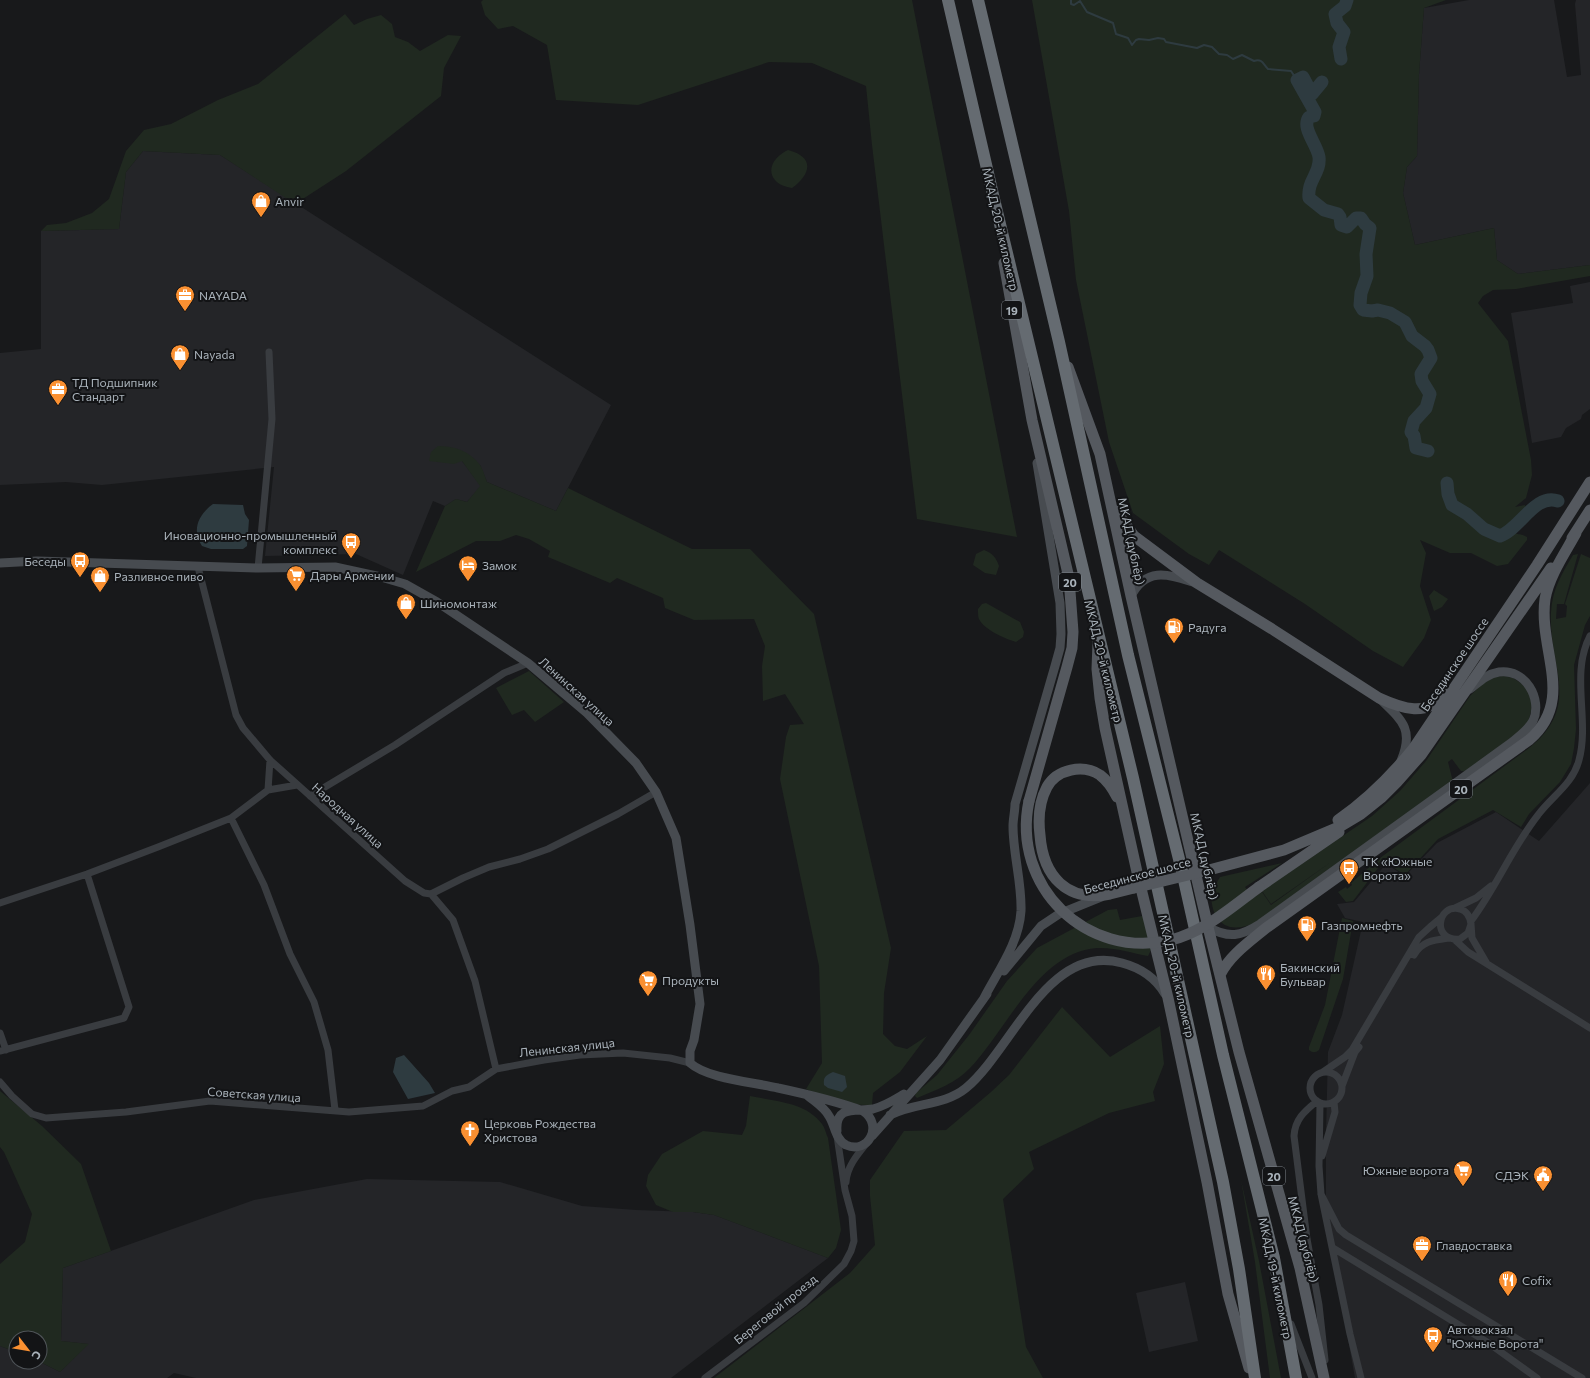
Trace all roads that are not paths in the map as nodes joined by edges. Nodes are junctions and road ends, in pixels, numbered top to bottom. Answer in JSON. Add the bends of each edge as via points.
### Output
{"nodes":[{"id":1,"x":948,"y":0,"type":"edge"},
{"id":2,"x":978,"y":0,"type":"edge"},
{"id":3,"x":994,"y":199,"type":"junction"},
{"id":4,"x":1059,"y":342,"type":"junction"},
{"id":5,"x":269,"y":352,"type":"dead end"},
{"id":6,"x":1032,"y":420,"type":"junction"},
{"id":7,"x":1590,"y":482,"type":"edge"},
{"id":8,"x":1112,"y":506,"type":"junction"},
{"id":9,"x":1590,"y":510,"type":"edge"},
{"id":10,"x":1576,"y":533,"type":"junction"},
{"id":11,"x":0,"y":563,"type":"edge"},
{"id":12,"x":198,"y":567,"type":"junction"},
{"id":13,"x":258,"y":568,"type":"junction"},
{"id":14,"x":1197,"y":584,"type":"junction"},
{"id":15,"x":1131,"y":596,"type":"junction"},
{"id":16,"x":1098,"y":634,"type":"junction"},
{"id":17,"x":1590,"y":636,"type":"edge"},
{"id":18,"x":528,"y":664,"type":"junction"},
{"id":19,"x":1459,"y":680,"type":"junction"},
{"id":20,"x":1379,"y":698,"type":"junction"},
{"id":21,"x":1460,"y":698,"type":"junction"},
{"id":22,"x":270,"y":760,"type":"junction"},
{"id":23,"x":1397,"y":769,"type":"junction"},
{"id":24,"x":297,"y":785,"type":"junction"},
{"id":25,"x":268,"y":790,"type":"junction"},
{"id":26,"x":656,"y":792,"type":"junction"},
{"id":27,"x":310,"y":796,"type":"junction"},
{"id":28,"x":1123,"y":810,"type":"junction"},
{"id":29,"x":1361,"y":814,"type":"junction"},
{"id":30,"x":232,"y":818,"type":"junction"},
{"id":31,"x":1315,"y":837,"type":"junction"},
{"id":32,"x":87,"y":874,"type":"junction"},
{"id":33,"x":1494,"y":884,"type":"junction"},
{"id":34,"x":431,"y":894,"type":"junction"},
{"id":35,"x":1109,"y":894,"type":"junction"},
{"id":36,"x":0,"y":903,"type":"edge"},
{"id":37,"x":1454,"y":908,"type":"junction"},
{"id":38,"x":1442,"y":917,"type":"junction"},
{"id":39,"x":1471,"y":922,"type":"junction"},
{"id":40,"x":1208,"y":927,"type":"junction"},
{"id":41,"x":1452,"y":939,"type":"junction"},
{"id":42,"x":1487,"y":963,"type":"junction"},
{"id":43,"x":1220,"y":975,"type":"junction"},
{"id":44,"x":984,"y":998,"type":"junction"},
{"id":45,"x":1168,"y":998,"type":"junction"},
{"id":46,"x":1590,"y":1028,"type":"edge"},
{"id":47,"x":0,"y":1032,"type":"edge"},
{"id":48,"x":3,"y":1051,"type":"edge"},
{"id":49,"x":690,"y":1063,"type":"junction"},
{"id":50,"x":496,"y":1069,"type":"junction"},
{"id":51,"x":1323,"y":1072,"type":"junction"},
{"id":52,"x":489,"y":1073,"type":"joint"},
{"id":53,"x":922,"y":1080,"type":"junction"},
{"id":54,"x":0,"y":1082,"type":"edge"},
{"id":55,"x":1342,"y":1086,"type":"junction"},
{"id":56,"x":807,"y":1095,"type":"junction"},
{"id":57,"x":1318,"y":1102,"type":"junction"},
{"id":58,"x":1334,"y":1102,"type":"junction"},
{"id":59,"x":859,"y":1109,"type":"junction"},
{"id":60,"x":335,"y":1110,"type":"junction"},
{"id":61,"x":890,"y":1115,"type":"junction"},
{"id":62,"x":837,"y":1134,"type":"junction"},
{"id":63,"x":868,"y":1140,"type":"junction"},
{"id":64,"x":1319,"y":1166,"type":"junction"},
{"id":65,"x":845,"y":1190,"type":"junction"},
{"id":66,"x":1321,"y":1194,"type":"junction"},
{"id":67,"x":1333,"y":1248,"type":"junction"},
{"id":68,"x":1281,"y":1300,"type":"junction"},
{"id":69,"x":705,"y":1378,"type":"edge"},
{"id":70,"x":1252,"y":1378,"type":"edge"},
{"id":71,"x":1255,"y":1378,"type":"edge"},
{"id":72,"x":1296,"y":1378,"type":"edge"},
{"id":73,"x":1312,"y":1378,"type":"edge"},
{"id":74,"x":1325,"y":1378,"type":"edge"},
{"id":75,"x":1361,"y":1378,"type":"edge"},
{"id":76,"x":1537,"y":1378,"type":"edge"},
{"id":77,"x":1582,"y":1378,"type":"edge"}],
"edges":[{"from":1,"to":3,"type":"highway","name":"МКАД, 20-й километр"},
{"from":2,"to":4,"type":"highway"},
{"from":3,"to":6,"type":"main road","number":"19"},
{"from":3,"to":16,"type":"highway","name":"МКАД, 20-й километр"},
{"from":4,"to":8,"type":"main road","name":"МКАД (дублёр)","via":[[1100,454]]},
{"from":4,"to":68,"type":"highway","name":"МКАД, 19-й километр","via":[[1128,655],[1274,1258]]},
{"from":5,"to":13,"type":"street","via":[[272,419]]},
{"from":6,"to":29,"type":"main road","number":"20","bridge":true,"via":[[1069,578],[1073,632],[1072,648],[1029,801],[1026,840],[1042,887],[1061,910],[1086,929],[1121,942],[1156,943],[1172,939],[1208,923]]},
{"from":6,"to":44,"type":"street","number":"19","via":[[1060,603],[1060,648],[1015,804],[1013,825],[1021,911],[1019,926]]},
{"from":7,"to":19,"type":"main road","name":"Бесединское шоссе"},
{"from":8,"to":14,"type":"main road","via":[[1134,536]]},
{"from":8,"to":15,"type":"main road","name":"МКАД (дублёр)"},
{"from":9,"to":10,"type":"main road","name":"Бесединское шоссе"},
{"from":10,"to":21,"type":"main road","name":"Бесединское шоссе"},
{"from":10,"to":43,"type":"main road","number":"20","via":[[1551,579],[1545,598],[1544,615],[1554,687],[1550,713],[1542,727],[1529,740],[1266,928],[1232,958]]},
{"from":11,"to":12,"type":"street","name":"Ленинская улица","via":[[37,561]]},
{"from":12,"to":13,"type":"street","name":"Ленинская улица"},
{"from":12,"to":22,"type":"street","name":"Народная улица","via":[[236,715],[243,728]]},
{"from":13,"to":18,"type":"street","name":"Ленинская улица","via":[[335,566],[405,584],[437,602]]},
{"from":14,"to":15,"type":"street","via":[[1168,574],[1160,574],[1140,582]]},
{"from":14,"to":20,"type":"main road"},
{"from":15,"to":40,"type":"main road","name":"МКАД (дублёр)"},
{"from":16,"to":28,"type":"main road","via":[[1097,669],[1100,698]]},
{"from":16,"to":71,"type":"highway","name":"МКАД, 20-й километр","via":[[1224,1182]]},
{"from":17,"to":33,"type":"street","via":[[1582,658],[1583,737],[1574,775],[1562,791],[1538,814]]},
{"from":18,"to":26,"type":"street","name":"Ленинская улица","via":[[587,713],[636,763]]},
{"from":18,"to":27,"type":"street","via":[[504,673],[396,745]]},
{"from":19,"to":20,"type":"main road","via":[[1443,697],[1432,705],[1420,709],[1396,705]]},
{"from":19,"to":23,"type":"main road","name":"Бесединское шоссе"},
{"from":20,"to":23,"type":"street","via":[[1400,718],[1408,740]]},
{"from":21,"to":29,"type":"main road","name":"Бесединское шоссе","via":[[1421,755],[1398,782]]},
{"from":21,"to":40,"type":"street","via":[[1487,676],[1500,672],[1514,674],[1525,681],[1533,691],[1536,702],[1535,715],[1528,729],[1511,743],[1260,924],[1235,935]]},
{"from":22,"to":24,"type":"street","name":"Народная улица"},
{"from":22,"to":25,"type":"street"},
{"from":23,"to":31,"type":"main road","name":"Бесединское шоссе","via":[[1369,797]]},
{"from":24,"to":25,"type":"street"},
{"from":24,"to":27,"type":"street","name":"Народная улица"},
{"from":25,"to":30,"type":"street"},
{"from":26,"to":34,"type":"street","via":[[548,849],[489,867]]},
{"from":26,"to":49,"type":"street","name":"Ленинская улица","via":[[676,838],[700,1004],[690,1051]]},
{"from":27,"to":34,"type":"street","name":"Народная улица","via":[[405,881],[424,893]]},
{"from":28,"to":35,"type":"main road","via":[[1108,783],[1094,772],[1075,769],[1063,772],[1052,780],[1047,787],[1040,812],[1043,854],[1046,864],[1058,882],[1079,893]]},
{"from":28,"to":45,"type":"main road"},
{"from":29,"to":31,"type":"main road","name":"Бесединское шоссе"},
{"from":30,"to":32,"type":"street"},
{"from":30,"to":60,"type":"street","via":[[264,885],[290,954],[314,1002],[328,1050]]},
{"from":31,"to":35,"type":"main road","name":"Бесединское шоссе","bridge":true,"via":[[1264,856]]},
{"from":32,"to":36,"type":"street"},
{"from":32,"to":48,"type":"street","via":[[129,1007],[127,1013],[124,1018]]},
{"from":33,"to":37,"type":"street","via":[[1476,898]]},
{"from":33,"to":39,"type":"street"},
{"from":34,"to":50,"type":"street","name":"Народная улица","via":[[453,920],[475,981]]},
{"from":35,"to":44,"type":"street","name":"Бесединское шоссе","via":[[1073,907],[1041,926]]},
{"from":37,"to":38,"type":"street"},
{"from":37,"to":39,"type":"street","via":[[1467,913]]},
{"from":38,"to":41,"type":"street","via":[[1440,927]]},
{"from":38,"to":51,"type":"street","via":[[1419,937],[1352,1050]]},
{"from":39,"to":41,"type":"street","via":[[1471,929],[1465,937]]},
{"from":39,"to":42,"type":"street","via":[[1472,938]]},
{"from":40,"to":43,"type":"main road","name":"МКАД (дублёр)"},
{"from":41,"to":42,"type":"street"},
{"from":41,"to":55,"type":"street","via":[[1432,940],[1418,948],[1355,1052]]},
{"from":42,"to":46,"type":"street"},
{"from":43,"to":74,"type":"main road","name":"МКАД (дублёр)","number":"20","via":[[1300,1268]]},
{"from":44,"to":53,"type":"street","name":"Бесединское шоссе","via":[[940,1060]]},
{"from":45,"to":61,"type":"street","via":[[1158,982],[1134,966],[1116,961],[1097,961],[1078,966],[1062,974],[1044,991],[967,1087],[954,1097]]},
{"from":45,"to":70,"type":"main road","via":[[1228,1294]]},
{"from":47,"to":48,"type":"street"},
{"from":49,"to":50,"type":"street","name":"Ленинская улица","via":[[623,1053],[580,1055]]},
{"from":49,"to":56,"type":"street","via":[[704,1073]]},
{"from":50,"to":52,"type":"street","name":"Ленинская улица"},
{"from":51,"to":55,"type":"street","via":[[1335,1074]]},
{"from":51,"to":57,"type":"street","via":[[1315,1076],[1311,1082],[1311,1095]]},
{"from":52,"to":60,"type":"street","name":"Советская улица","via":[[469,1087],[452,1091],[423,1106],[349,1112]]},
{"from":53,"to":59,"type":"street","name":"Бесединское шоссе","via":[[888,1104],[873,1109]]},
{"from":53,"to":61,"type":"street","name":"Бесединское шоссе"},
{"from":54,"to":60,"type":"street","name":"Советская улица","via":[[32,1114],[46,1118],[126,1112],[210,1101]]},
{"from":55,"to":58,"type":"street","via":[[1341,1095]]},
{"from":56,"to":59,"type":"street"},
{"from":56,"to":62,"type":"street","via":[[827,1113]]},
{"from":57,"to":58,"type":"street"},
{"from":57,"to":64,"type":"street"},
{"from":57,"to":74,"type":"street","via":[[1306,1110],[1299,1119],[1294,1128],[1294,1136],[1307,1239],[1319,1305]]},
{"from":58,"to":64,"type":"street","via":[[1335,1112]]},
{"from":59,"to":62,"type":"street","via":[[849,1110],[841,1115],[837,1124]]},
{"from":59,"to":63,"type":"street","via":[[867,1114],[872,1122],[873,1132]]},
{"from":61,"to":63,"type":"street","name":"Бесединское шоссе"},
{"from":62,"to":63,"type":"street","via":[[842,1142],[851,1146],[860,1146]]},
{"from":62,"to":65,"type":"street","name":"Береговой проезд"},
{"from":63,"to":65,"type":"street","via":[[848,1172]]},
{"from":64,"to":66,"type":"street"},
{"from":65,"to":69,"type":"street","name":"Береговой проезд","via":[[852,1216],[854,1241],[844,1264],[804,1303]]},
{"from":66,"to":67,"type":"street"},
{"from":66,"to":77,"type":"street","via":[[1339,1229],[1346,1235]]},
{"from":67,"to":75,"type":"street"},
{"from":67,"to":76,"type":"street","via":[[1487,1342]]},
{"from":68,"to":72,"type":"highway","name":"МКАД, 19-й километр"},
{"from":68,"to":73,"type":"street"}]}
